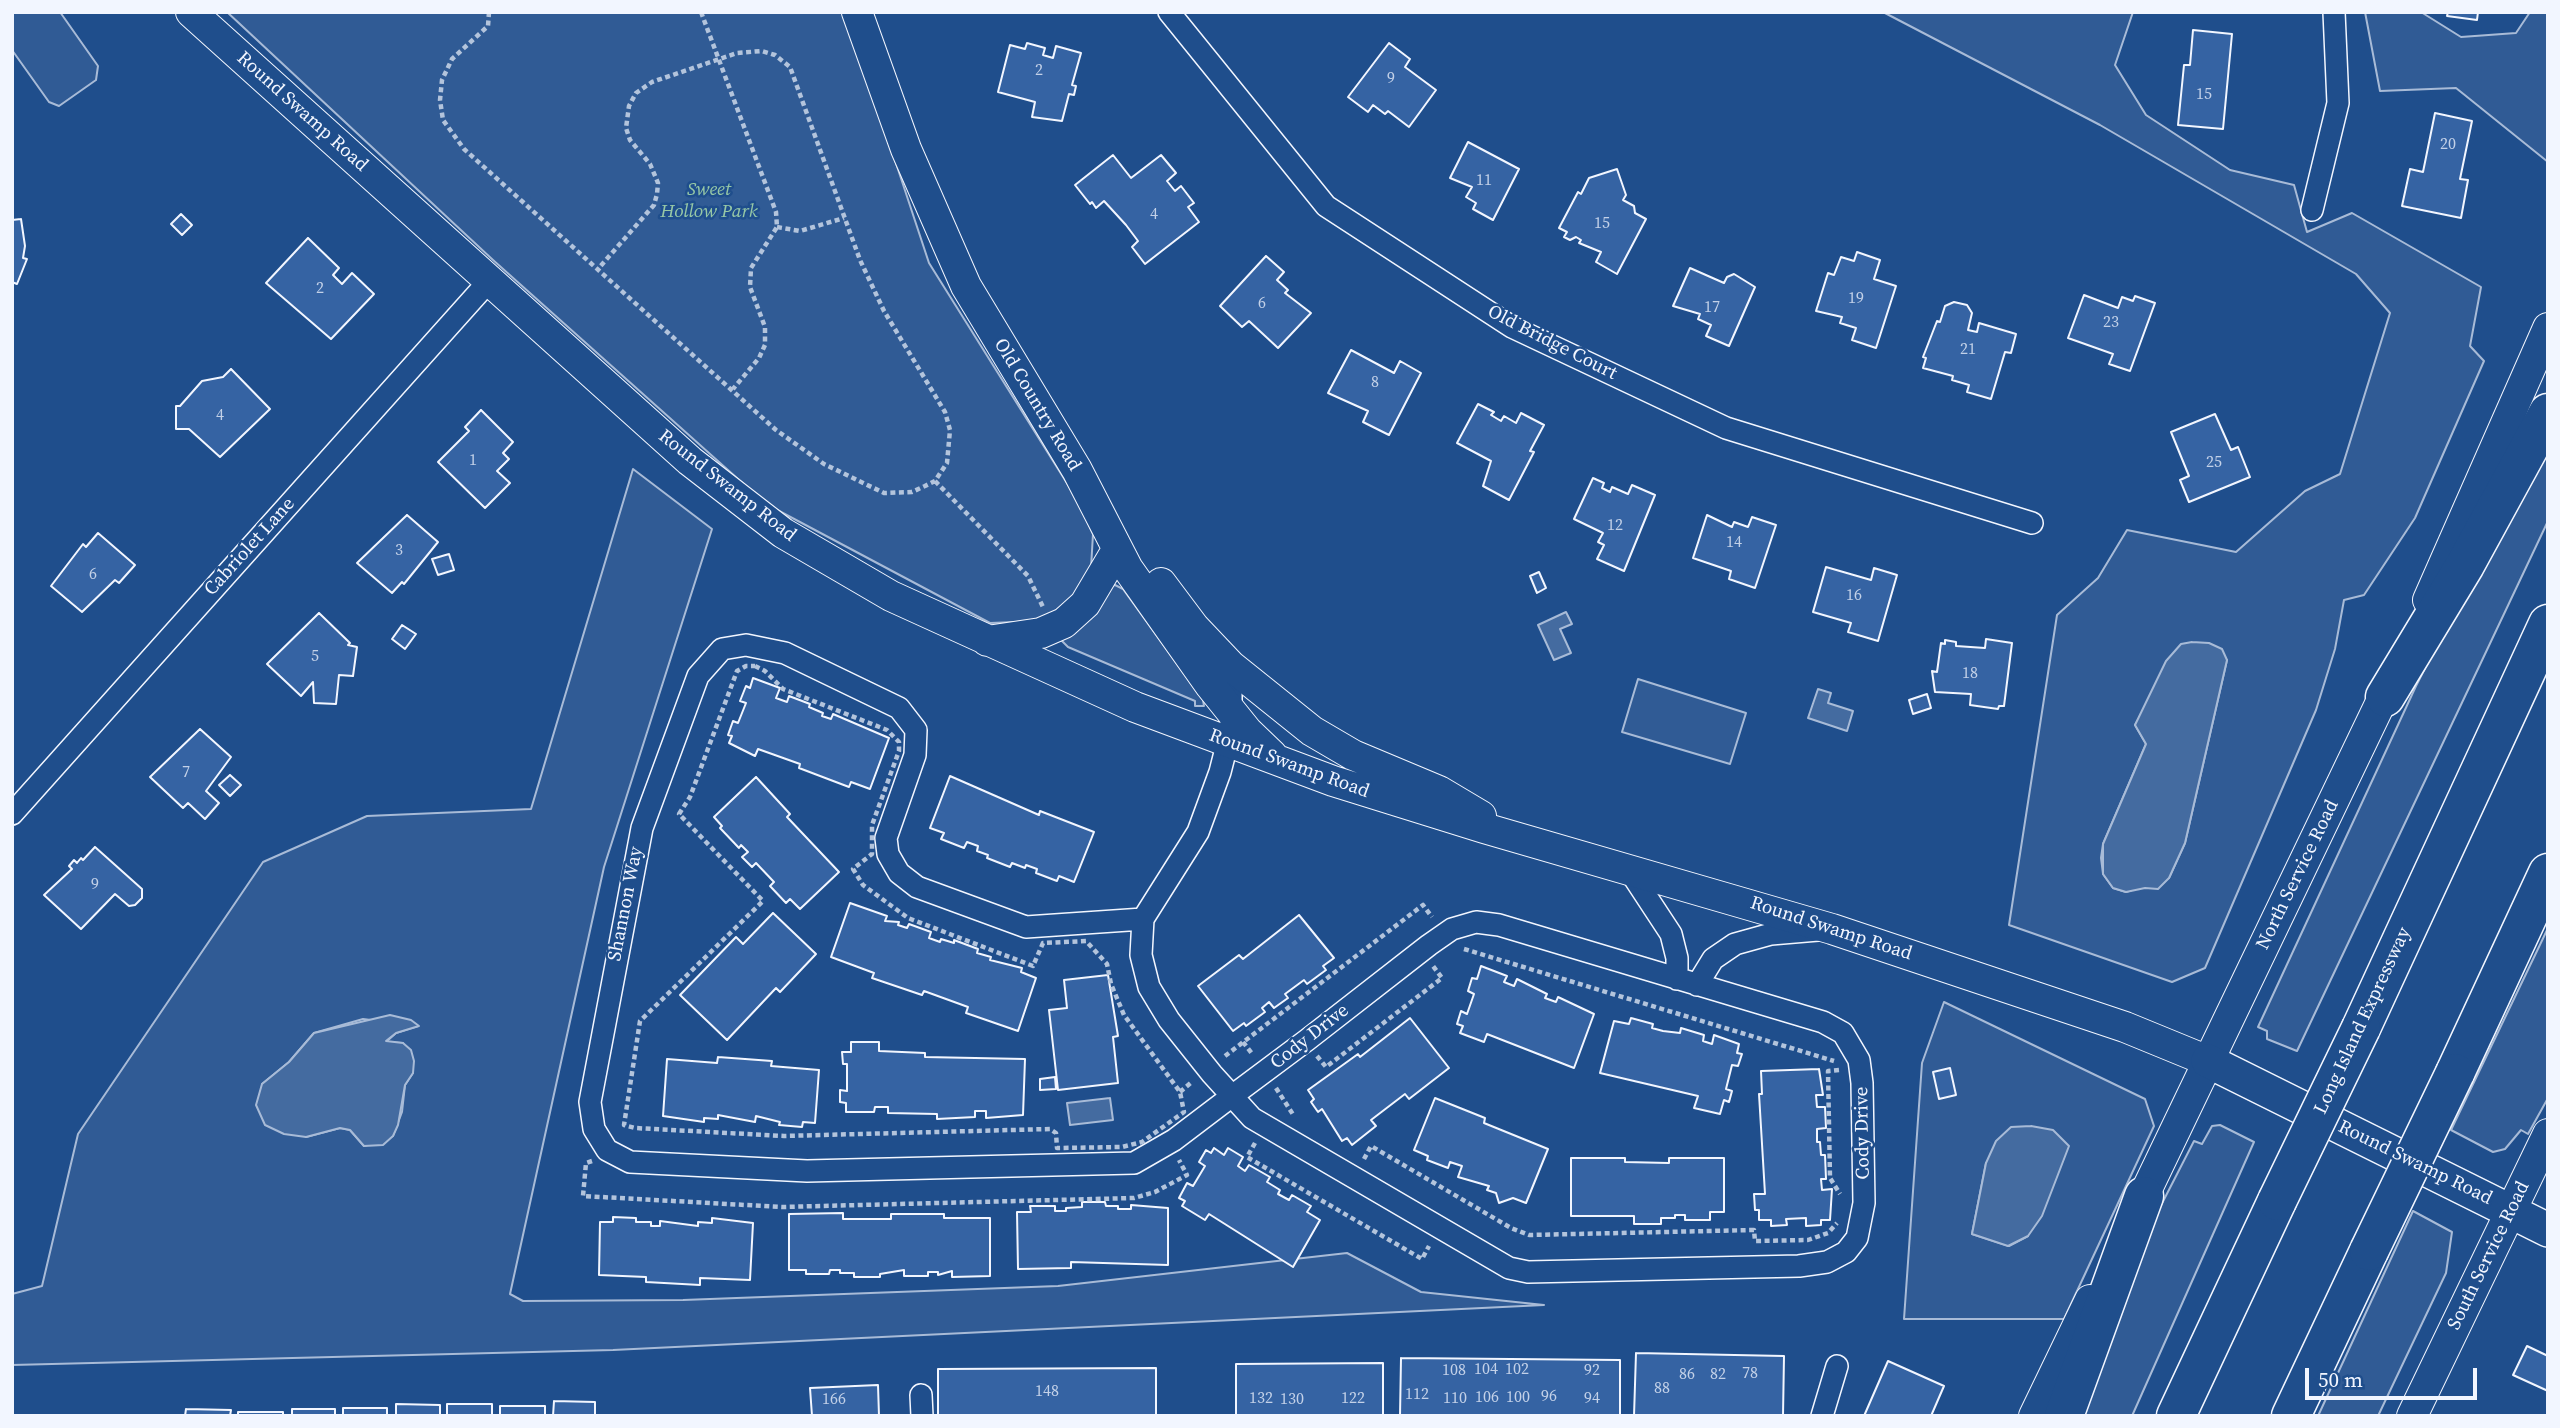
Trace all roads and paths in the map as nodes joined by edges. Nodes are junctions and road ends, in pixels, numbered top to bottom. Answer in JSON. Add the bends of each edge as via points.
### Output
{"nodes":[{"id":1,"x":191,"y":12,"type":"edge"},
{"id":2,"x":489,"y":12,"type":"edge"},
{"id":3,"x":701,"y":12,"type":"edge"},
{"id":4,"x":857,"y":12,"type":"edge"},
{"id":5,"x":1169,"y":12,"type":"edge"},
{"id":6,"x":2334,"y":12,"type":"edge"},
{"id":7,"x":719,"y":60,"type":"junction"},
{"id":8,"x":2312,"y":209,"type":"dead end"},
{"id":9,"x":844,"y":218,"type":"junction"},
{"id":10,"x":777,"y":227,"type":"junction"},
{"id":11,"x":598,"y":269,"type":"junction"},
{"id":12,"x":489,"y":281,"type":"junction"},
{"id":13,"x":2548,"y":328,"type":"edge"},
{"id":14,"x":733,"y":389,"type":"junction"},
{"id":15,"x":2548,"y":413,"type":"edge"},
{"id":16,"x":1077,"y":470,"type":"junction"},
{"id":17,"x":935,"y":481,"type":"junction"},
{"id":18,"x":2032,"y":523,"type":"dead end"},
{"id":19,"x":1117,"y":550,"type":"junction"},
{"id":20,"x":1049,"y":619,"type":"dead end"},
{"id":21,"x":2548,"y":624,"type":"edge"},
{"id":22,"x":986,"y":641,"type":"junction"},
{"id":23,"x":1231,"y":666,"type":"junction"},
{"id":24,"x":2385,"y":697,"type":"junction"},
{"id":25,"x":1232,"y":713,"type":"junction"},
{"id":26,"x":1229,"y":743,"type":"junction"},
{"id":27,"x":1280,"y":762,"type":"junction"},
{"id":28,"x":12,"y":814,"type":"edge"},
{"id":29,"x":1520,"y":839,"type":"junction"},
{"id":30,"x":1626,"y":867,"type":"junction"},
{"id":31,"x":2548,"y":873,"type":"edge"},
{"id":32,"x":1443,"y":913,"type":"dead end"},
{"id":33,"x":1143,"y":919,"type":"junction"},
{"id":34,"x":1832,"y":929,"type":"junction"},
{"id":35,"x":1454,"y":946,"type":"dead end"},
{"id":36,"x":1435,"y":961,"type":"dead end"},
{"id":37,"x":1687,"y":982,"type":"junction"},
{"id":38,"x":1243,"y":1042,"type":"junction"},
{"id":39,"x":1310,"y":1056,"type":"dead end"},
{"id":40,"x":2208,"y":1061,"type":"junction"},
{"id":41,"x":1208,"y":1069,"type":"junction"},
{"id":42,"x":1265,"y":1072,"type":"junction"},
{"id":43,"x":1181,"y":1092,"type":"junction"},
{"id":44,"x":1232,"y":1096,"type":"junction"},
{"id":45,"x":628,"y":1127,"type":"junction"},
{"id":46,"x":1301,"y":1128,"type":"dead end"},
{"id":47,"x":2548,"y":1134,"type":"edge"},
{"id":48,"x":1253,"y":1138,"type":"dead end"},
{"id":49,"x":607,"y":1150,"type":"junction"},
{"id":50,"x":1179,"y":1156,"type":"dead end"},
{"id":51,"x":1359,"y":1161,"type":"dead end"},
{"id":52,"x":2144,"y":1196,"type":"junction"},
{"id":53,"x":1841,"y":1201,"type":"dead end"},
{"id":54,"x":2511,"y":1210,"type":"junction"},
{"id":55,"x":1839,"y":1219,"type":"dead end"},
{"id":56,"x":2548,"y":1230,"type":"edge"},
{"id":57,"x":1436,"y":1244,"type":"dead end"},
{"id":58,"x":1837,"y":1366,"type":"dead end"},
{"id":59,"x":1822,"y":1416,"type":"edge"},
{"id":60,"x":2034,"y":1416,"type":"edge"},
{"id":61,"x":2064,"y":1416,"type":"edge"},
{"id":62,"x":2176,"y":1416,"type":"edge"},
{"id":63,"x":2291,"y":1416,"type":"edge"},
{"id":64,"x":2412,"y":1416,"type":"edge"}],
"edges":[{"from":1,"to":12,"type":"main road","name":"Round Swamp Road"},
{"from":2,"to":11,"type":"path","via":[[488,26],[452,59],[442,80],[443,120],[464,149]]},
{"from":3,"to":7,"type":"path"},
{"from":4,"to":16,"type":"main road","name":"Old Country Road","via":[[911,162],[966,286]]},
{"from":5,"to":18,"type":"street","name":"Old Bridge Court","via":[[1325,206],[1512,327],[1726,428]]},
{"from":6,"to":8,"type":"street","via":[[2338,103]]},
{"from":7,"to":9,"type":"path","via":[[762,51],[790,67]]},
{"from":7,"to":10,"type":"path","via":[[776,212]]},
{"from":7,"to":11,"type":"path","via":[[652,82],[636,93],[626,128],[650,164],[657,194],[654,205]]},
{"from":9,"to":10,"type":"path","via":[[800,231]]},
{"from":9,"to":17,"type":"path","via":[[884,311],[945,412],[950,446],[947,463]]},
{"from":10,"to":14,"type":"path","via":[[751,268],[750,287],[765,327],[765,345]]},
{"from":11,"to":14,"type":"path"},
{"from":12,"to":22,"type":"main road","name":"Round Swamp Road","via":[[690,461],[763,518],[851,575]]},
{"from":12,"to":28,"type":"street","name":"Cabriolet Lane"},
{"from":13,"to":24,"type":"main road","name":"North Service Road"},
{"from":14,"to":17,"type":"path","via":[[776,430],[867,487],[884,493],[912,492]]},
{"from":15,"to":24,"type":"highway","via":[[2465,565]]},
{"from":16,"to":19,"type":"main road","name":"Old Country Road"},
{"from":16,"to":23,"type":"main road","via":[[1194,627]]},
{"from":17,"to":20,"type":"path","via":[[1028,576]]},
{"from":19,"to":22,"type":"main road","via":[[1086,604],[1064,623],[1041,633]]},
{"from":19,"to":25,"type":"main road","name":"Old Country Road"},
{"from":21,"to":62,"type":"highway","name":"Long Island Expressway","bridge":true},
{"from":22,"to":26,"type":"main road","name":"Round Swamp Road"},
{"from":23,"to":25,"type":"street","name":"Cody Drive"},
{"from":23,"to":29,"type":"main road","via":[[1332,743],[1439,791]]},
{"from":24,"to":40,"type":"main road","name":"North Service Road"},
{"from":25,"to":26,"type":"street","name":"Cody Drive"},
{"from":25,"to":27,"type":"main road","name":"Old Country Road"},
{"from":26,"to":27,"type":"main road","name":"Round Swamp Road"},
{"from":26,"to":33,"type":"street","name":"Cody Drive","via":[[1198,832]]},
{"from":27,"to":29,"type":"main road","name":"Round Swamp Road"},
{"from":29,"to":30,"type":"main road","name":"Round Swamp Road"},
{"from":30,"to":34,"type":"main road","name":"Round Swamp Road"},
{"from":30,"to":37,"type":"street","via":[[1671,934]]},
{"from":31,"to":63,"type":"highway","bridge":true},
{"from":32,"to":38,"type":"path","via":[[1434,920],[1423,905]]},
{"from":33,"to":41,"type":"street","name":"Cody Drive","via":[[1141,955],[1149,987],[1168,1020]]},
{"from":33,"to":49,"type":"street","name":"Shannon Way","via":[[1026,927],[918,887],[899,873],[888,854],[886,838],[915,755],[916,730],[899,708],[785,653],[746,645],[722,649],[698,676],[634,862],[590,1102],[594,1129]]},
{"from":34,"to":37,"type":"street","via":[[1771,934],[1735,944]]},
{"from":34,"to":40,"type":"main road","name":"Round Swamp Road","via":[[2137,1031]]},
{"from":35,"to":53,"type":"path","via":[[1845,1065],[1844,1070],[1828,1071],[1830,1178]]},
{"from":36,"to":39,"type":"path","via":[[1434,968],[1442,978],[1326,1068],[1318,1056]]},
{"from":37,"to":42,"type":"street","name":"Cody Drive","via":[[1476,922],[1452,929],[1429,944]]},
{"from":37,"to":44,"type":"street","name":"Cody Drive","via":[[1823,1022],[1843,1032],[1853,1045],[1862,1083],[1862,1221],[1846,1252],[1827,1262],[1799,1266],[1528,1272],[1509,1268],[1252,1118]]},
{"from":38,"to":41,"type":"path"},
{"from":38,"to":42,"type":"path"},
{"from":40,"to":52,"type":"main road","name":"North Service Road"},
{"from":40,"to":54,"type":"main road","name":"Round Swamp Road"},
{"from":41,"to":43,"type":"path"},
{"from":41,"to":44,"type":"street","name":"Cody Drive"},
{"from":42,"to":44,"type":"street","name":"Cody Drive"},
{"from":42,"to":46,"type":"path"},
{"from":43,"to":45,"type":"path","via":[[1184,1112],[1142,1142],[1122,1147],[1057,1147],[1056,1133],[1050,1129],[784,1136]]},
{"from":43,"to":45,"type":"path","via":[[1124,1015],[1107,964],[1086,941],[1044,943],[1032,966],[908,918],[863,885],[853,869],[872,855],[872,825],[899,741],[887,730],[783,689],[765,671],[746,666],[737,671],[690,797],[679,814],[764,901],[640,1021],[623,1116]]},
{"from":44,"to":49,"type":"street","via":[[1150,1156],[1118,1165],[807,1171],[630,1162]]},
{"from":45,"to":49,"type":"path"},
{"from":47,"to":54,"type":"main road","name":"South Service Road"},
{"from":48,"to":57,"type":"path","via":[[1247,1157],[1422,1259],[1430,1245]]},
{"from":49,"to":50,"type":"path","via":[[586,1163],[583,1196],[782,1207],[1134,1198],[1187,1175]]},
{"from":51,"to":55,"type":"path","via":[[1371,1146],[1529,1235],[1754,1230],[1755,1241],[1808,1240],[1828,1233]]},
{"from":52,"to":60,"type":"main road","name":"North Service Road"},
{"from":52,"to":61,"type":"highway"},
{"from":54,"to":56,"type":"main road","name":"Round Swamp Road"},
{"from":54,"to":64,"type":"main road","name":"South Service Road"},
{"from":58,"to":59,"type":"street"}]}
